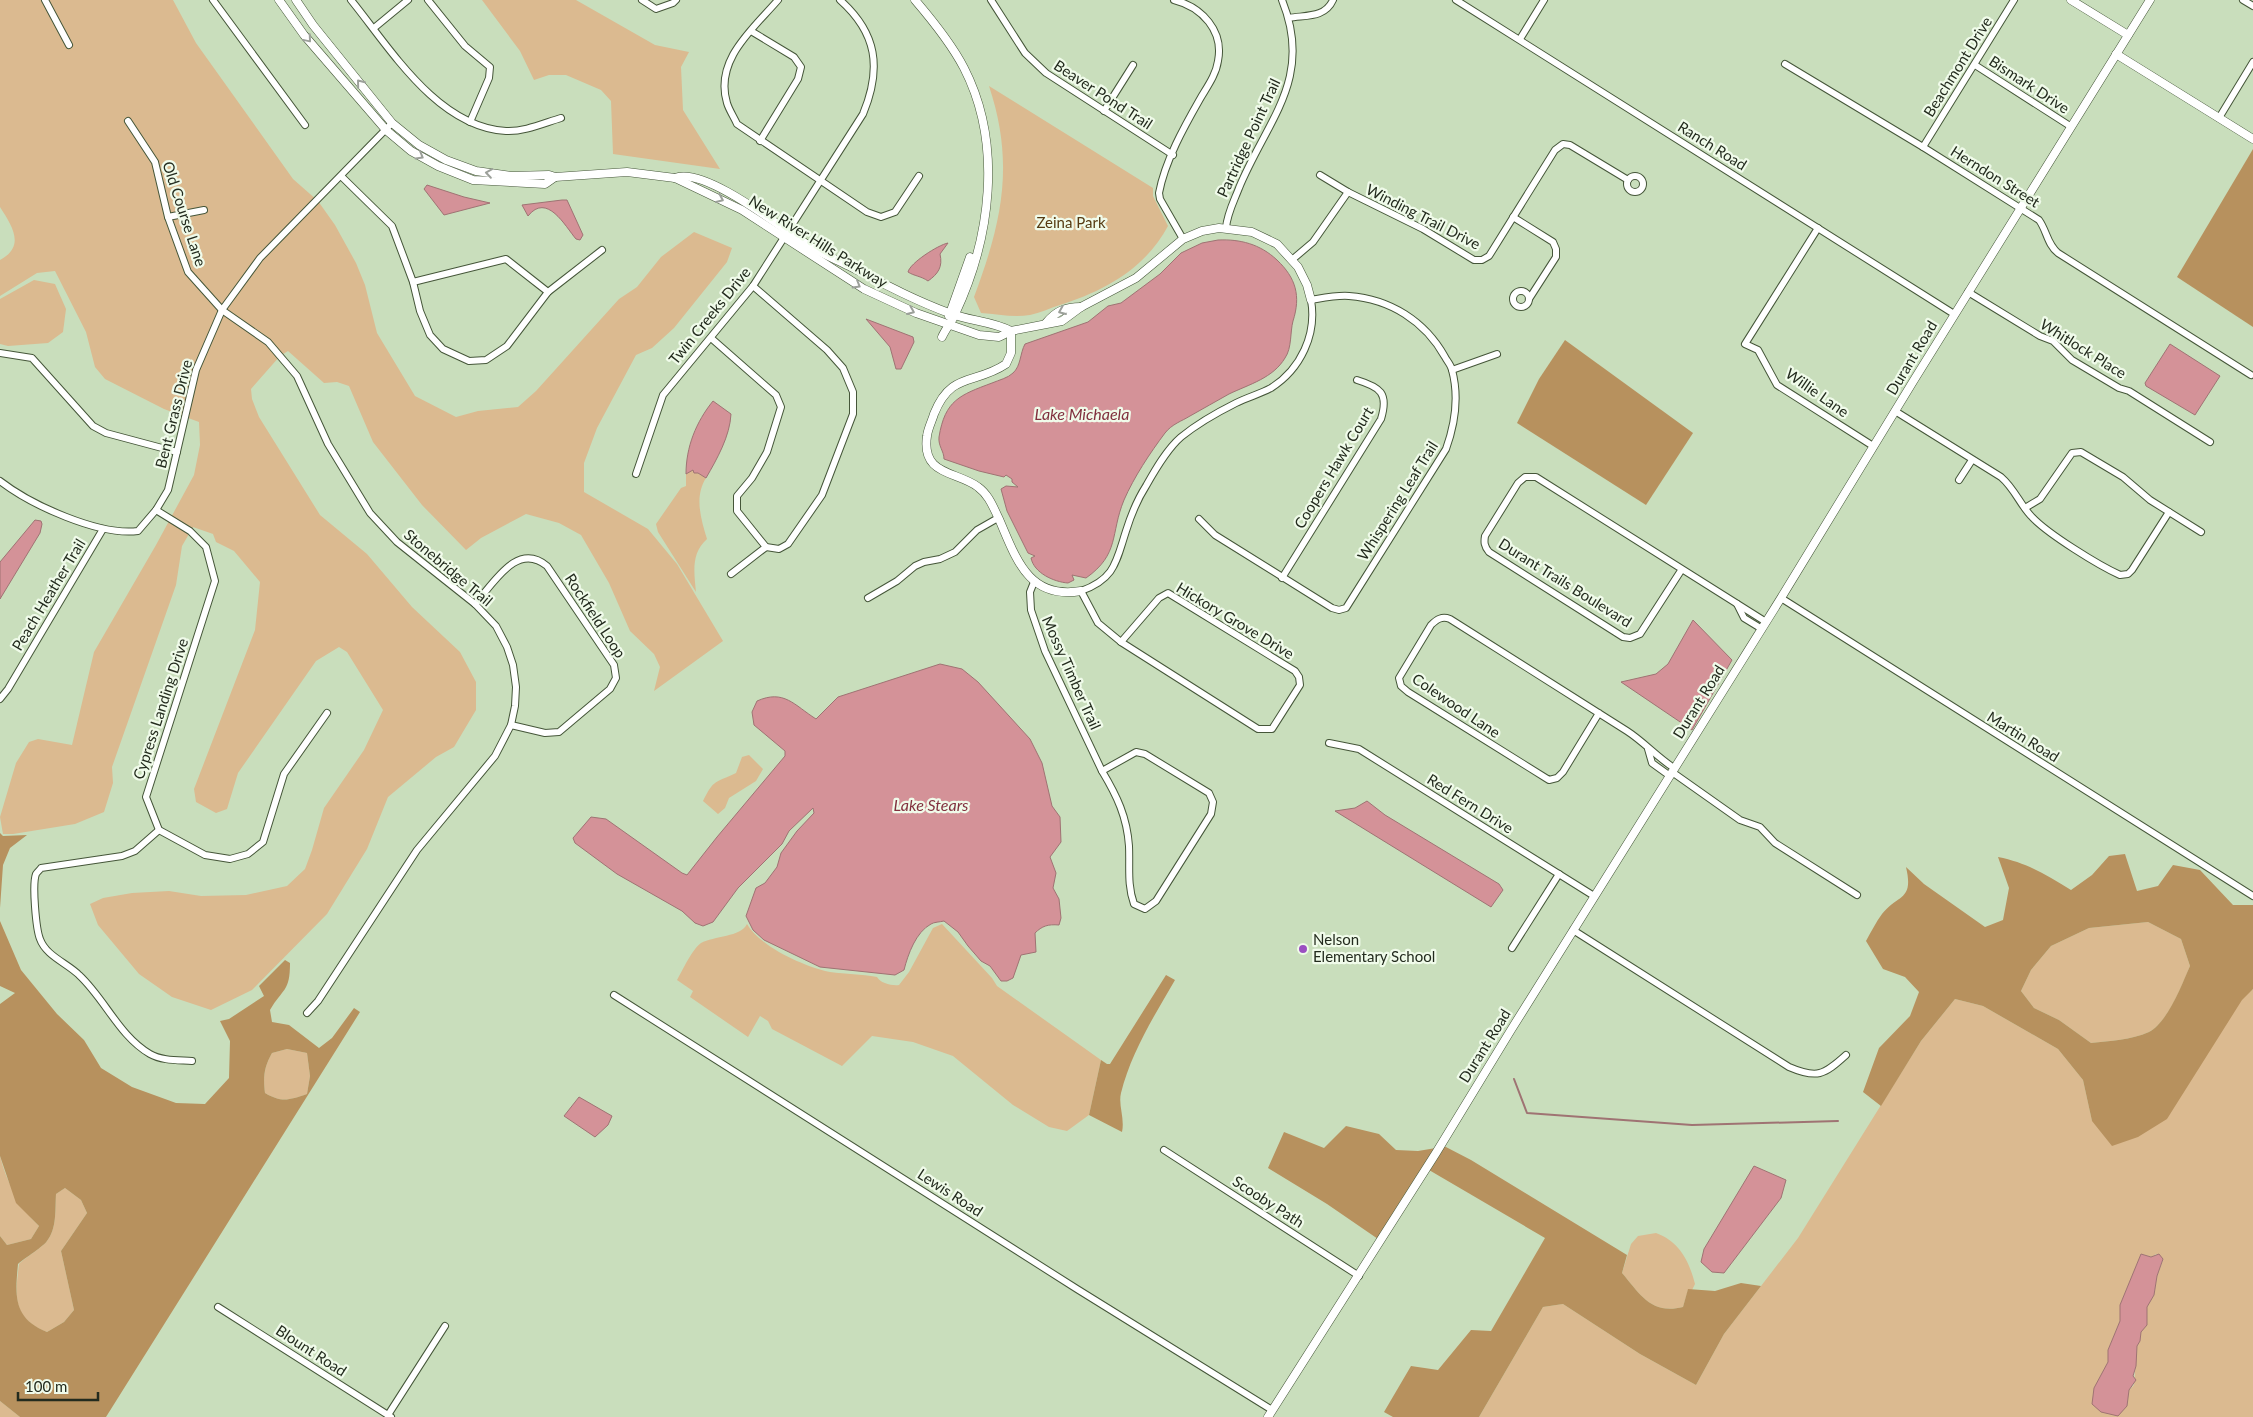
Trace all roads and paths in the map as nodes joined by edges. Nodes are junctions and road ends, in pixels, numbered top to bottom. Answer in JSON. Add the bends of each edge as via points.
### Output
{"nodes":[{"id":1,"x":45,"y":0,"type":"edge"},
{"id":2,"x":213,"y":0,"type":"edge"},
{"id":3,"x":279,"y":0,"type":"edge"},
{"id":4,"x":296,"y":0,"type":"edge"},
{"id":5,"x":350,"y":0,"type":"edge"},
{"id":6,"x":408,"y":0,"type":"edge"},
{"id":7,"x":428,"y":0,"type":"edge"},
{"id":8,"x":642,"y":0,"type":"edge"},
{"id":9,"x":676,"y":0,"type":"edge"},
{"id":10,"x":778,"y":0,"type":"edge"},
{"id":11,"x":840,"y":0,"type":"edge"},
{"id":12,"x":916,"y":0,"type":"edge"},
{"id":13,"x":991,"y":0,"type":"edge"},
{"id":14,"x":1174,"y":0,"type":"edge"},
{"id":15,"x":1282,"y":0,"type":"edge"},
{"id":16,"x":1333,"y":0,"type":"edge"},
{"id":17,"x":1456,"y":0,"type":"edge"},
{"id":18,"x":1544,"y":0,"type":"edge"},
{"id":19,"x":2014,"y":0,"type":"edge"},
{"id":20,"x":2072,"y":0,"type":"edge"},
{"id":21,"x":2150,"y":0,"type":"edge"},
{"id":22,"x":2243,"y":0,"type":"edge"},
{"id":23,"x":2253,"y":6,"type":"edge"},
{"id":24,"x":1289,"y":18,"type":"junction"},
{"id":25,"x":374,"y":28,"type":"junction"},
{"id":26,"x":751,"y":31,"type":"junction"},
{"id":27,"x":2128,"y":35,"type":"junction"},
{"id":28,"x":1520,"y":39,"type":"junction"},
{"id":29,"x":69,"y":45,"type":"dead end"},
{"id":30,"x":2116,"y":54,"type":"junction"},
{"id":31,"x":2253,"y":62,"type":"edge"},
{"id":32,"x":1785,"y":64,"type":"dead end"},
{"id":33,"x":1975,"y":64,"type":"junction"},
{"id":34,"x":1133,"y":66,"type":"dead end"},
{"id":35,"x":1104,"y":111,"type":"junction"},
{"id":36,"x":561,"y":118,"type":"dead end"},
{"id":37,"x":2219,"y":118,"type":"junction"},
{"id":38,"x":128,"y":121,"type":"dead end"},
{"id":39,"x":470,"y":122,"type":"junction"},
{"id":40,"x":392,"y":123,"type":"junction"},
{"id":41,"x":305,"y":125,"type":"dead end"},
{"id":42,"x":2070,"y":126,"type":"junction"},
{"id":43,"x":386,"y":130,"type":"junction"},
{"id":44,"x":2253,"y":139,"type":"edge"},
{"id":45,"x":760,"y":141,"type":"junction"},
{"id":46,"x":1923,"y":147,"type":"junction"},
{"id":47,"x":1173,"y":155,"type":"junction"},
{"id":48,"x":1320,"y":175,"type":"dead end"},
{"id":49,"x":920,"y":176,"type":"dead end"},
{"id":50,"x":342,"y":177,"type":"junction"},
{"id":51,"x":555,"y":177,"type":"junction"},
{"id":52,"x":1628,"y":180,"type":"dead end"},
{"id":53,"x":820,"y":181,"type":"junction"},
{"id":54,"x":1348,"y":192,"type":"junction"},
{"id":55,"x":2021,"y":209,"type":"junction"},
{"id":56,"x":204,"y":210,"type":"dead end"},
{"id":57,"x":168,"y":216,"type":"junction"},
{"id":58,"x":1513,"y":217,"type":"junction"},
{"id":59,"x":1226,"y":228,"type":"junction"},
{"id":60,"x":1818,"y":228,"type":"junction"},
{"id":61,"x":786,"y":235,"type":"junction"},
{"id":62,"x":1183,"y":239,"type":"junction"},
{"id":63,"x":602,"y":250,"type":"dead end"},
{"id":64,"x":1293,"y":259,"type":"junction"},
{"id":65,"x":413,"y":282,"type":"junction"},
{"id":66,"x":753,"y":286,"type":"junction"},
{"id":67,"x":548,"y":292,"type":"junction"},
{"id":68,"x":1968,"y":292,"type":"junction"},
{"id":69,"x":1529,"y":299,"type":"dead end"},
{"id":70,"x":1311,"y":300,"type":"junction"},
{"id":71,"x":222,"y":310,"type":"junction"},
{"id":72,"x":952,"y":314,"type":"junction"},
{"id":73,"x":1954,"y":314,"type":"junction"},
{"id":74,"x":947,"y":326,"type":"junction"},
{"id":75,"x":1011,"y":331,"type":"junction"},
{"id":76,"x":942,"y":337,"type":"dead end"},
{"id":77,"x":711,"y":338,"type":"junction"},
{"id":78,"x":0,"y":353,"type":"edge"},
{"id":79,"x":1497,"y":354,"type":"dead end"},
{"id":80,"x":1452,"y":370,"type":"junction"},
{"id":81,"x":2252,"y":375,"type":"dead end"},
{"id":82,"x":1357,"y":380,"type":"dead end"},
{"id":83,"x":1895,"y":411,"type":"junction"},
{"id":84,"x":2210,"y":442,"type":"dead end"},
{"id":85,"x":1873,"y":446,"type":"junction"},
{"id":86,"x":177,"y":452,"type":"junction"},
{"id":87,"x":1972,"y":460,"type":"junction"},
{"id":88,"x":636,"y":474,"type":"dead end"},
{"id":89,"x":1959,"y":480,"type":"dead end"},
{"id":90,"x":0,"y":481,"type":"edge"},
{"id":91,"x":6,"y":486,"type":"junction"},
{"id":92,"x":0,"y":493,"type":"edge"},
{"id":93,"x":2025,"y":508,"type":"junction"},
{"id":94,"x":156,"y":510,"type":"junction"},
{"id":95,"x":2169,"y":512,"type":"junction"},
{"id":96,"x":998,"y":518,"type":"junction"},
{"id":97,"x":1199,"y":519,"type":"dead end"},
{"id":98,"x":103,"y":529,"type":"junction"},
{"id":99,"x":2201,"y":532,"type":"dead end"},
{"id":100,"x":766,"y":546,"type":"junction"},
{"id":101,"x":1682,"y":569,"type":"junction"},
{"id":102,"x":730,"y":574,"type":"dead end"},
{"id":103,"x":1282,"y":578,"type":"junction"},
{"id":104,"x":1034,"y":582,"type":"junction"},
{"id":105,"x":1081,"y":591,"type":"junction"},
{"id":106,"x":868,"y":598,"type":"dead end"},
{"id":107,"x":1781,"y":598,"type":"junction"},
{"id":108,"x":1736,"y":603,"type":"junction"},
{"id":109,"x":475,"y":604,"type":"junction"},
{"id":110,"x":1766,"y":622,"type":"junction"},
{"id":111,"x":1762,"y":629,"type":"junction"},
{"id":112,"x":1121,"y":642,"type":"junction"},
{"id":113,"x":0,"y":699,"type":"edge"},
{"id":114,"x":327,"y":713,"type":"dead end"},
{"id":115,"x":1599,"y":713,"type":"junction"},
{"id":116,"x":511,"y":725,"type":"junction"},
{"id":117,"x":1329,"y":743,"type":"dead end"},
{"id":118,"x":1102,"y":771,"type":"junction"},
{"id":119,"x":1672,"y":772,"type":"junction"},
{"id":120,"x":158,"y":830,"type":"junction"},
{"id":121,"x":1560,"y":874,"type":"junction"},
{"id":122,"x":1857,"y":895,"type":"dead end"},
{"id":123,"x":1594,"y":896,"type":"junction"},
{"id":124,"x":2253,"y":896,"type":"edge"},
{"id":125,"x":1573,"y":930,"type":"junction"},
{"id":126,"x":1512,"y":948,"type":"dead end"},
{"id":127,"x":614,"y":995,"type":"dead end"},
{"id":128,"x":307,"y":1013,"type":"dead end"},
{"id":129,"x":1846,"y":1056,"type":"dead end"},
{"id":130,"x":192,"y":1061,"type":"dead end"},
{"id":131,"x":1164,"y":1150,"type":"dead end"},
{"id":132,"x":1358,"y":1276,"type":"junction"},
{"id":133,"x":218,"y":1307,"type":"dead end"},
{"id":134,"x":445,"y":1326,"type":"dead end"},
{"id":135,"x":1270,"y":1414,"type":"edge"},
{"id":136,"x":390,"y":1416,"type":"edge"}],
"edges":[{"from":1,"to":29,"type":"street"},
{"from":2,"to":41,"type":"street"},
{"from":3,"to":43,"type":"street","name":"New River Hills Parkway","one_way":true,"via":[[304,35]]},
{"from":40,"to":4,"type":"street","name":"New River Hills Parkway","one_way":true},
{"from":5,"to":25,"type":"street"},
{"from":6,"to":25,"type":"street"},
{"from":7,"to":39,"type":"street","via":[[466,46],[490,68],[489,78]]},
{"from":8,"to":9,"type":"street","via":[[656,9]]},
{"from":10,"to":26,"type":"street"},
{"from":11,"to":53,"type":"street","name":"Twin Creeks Drive","via":[[855,14],[867,34],[874,50],[874,74],[864,114]]},
{"from":12,"to":72,"type":"street","via":[[954,50],[968,76],[984,128],[988,165],[982,227]]},
{"from":13,"to":35,"type":"street","name":"Beaver Pond Trail","via":[[1035,64]]},
{"from":14,"to":47,"type":"street","via":[[1192,6],[1205,16],[1214,30],[1219,53],[1215,73]]},
{"from":15,"to":24,"type":"street","name":"Partridge Point Trail"},
{"from":16,"to":24,"type":"street","via":[[1326,10],[1317,15]]},
{"from":17,"to":28,"type":"street","name":"Ranch Road"},
{"from":18,"to":28,"type":"street"},
{"from":19,"to":33,"type":"street","name":"Beachmont Drive"},
{"from":20,"to":27,"type":"street"},
{"from":21,"to":27,"type":"street","name":"Durant Road"},
{"from":22,"to":23,"type":"street"},
{"from":24,"to":59,"type":"street","name":"Partridge Point Trail","via":[[1293,45],[1290,80],[1280,109],[1241,184]]},
{"from":25,"to":39,"type":"street","via":[[433,99]]},
{"from":26,"to":45,"type":"street","via":[[731,55],[725,75],[727,102],[737,124]]},
{"from":26,"to":45,"type":"street","via":[[794,57],[801,67],[798,79]]},
{"from":27,"to":30,"type":"street","name":"Durant Road"},
{"from":28,"to":60,"type":"street","name":"Ranch Road"},
{"from":30,"to":37,"type":"street"},
{"from":30,"to":42,"type":"street","name":"Durant Road"},
{"from":31,"to":37,"type":"street"},
{"from":32,"to":46,"type":"street","name":"Herndon Street"},
{"from":33,"to":42,"type":"street","name":"Bismark Drive"},
{"from":33,"to":46,"type":"street","name":"Beachmont Drive"},
{"from":34,"to":35,"type":"street"},
{"from":35,"to":47,"type":"street","name":"Beaver Pond Trail"},
{"from":36,"to":39,"type":"street","via":[[517,130],[496,129]]},
{"from":37,"to":44,"type":"street"},
{"from":38,"to":57,"type":"street","name":"Old Course Lane","via":[[155,162]]},
{"from":40,"to":43,"type":"street","name":"Bent Grass Drive"},
{"from":51,"to":40,"type":"street","name":"New River Hills Parkway","one_way":true,"via":[[476,171],[439,156]]},
{"from":42,"to":55,"type":"street","name":"Durant Road"},
{"from":43,"to":50,"type":"street","name":"Bent Grass Drive"},
{"from":43,"to":51,"type":"street","name":"New River Hills Parkway","one_way":true,"via":[[411,151],[472,180],[545,184]]},
{"from":45,"to":53,"type":"street"},
{"from":46,"to":55,"type":"street","name":"Herndon Street"},
{"from":47,"to":62,"type":"street","via":[[1159,196]]},
{"from":48,"to":54,"type":"street","name":"Winding Trail Drive"},
{"from":49,"to":53,"type":"street","via":[[895,212],[881,217],[867,212]]},
{"from":50,"to":65,"type":"street","via":[[392,226]]},
{"from":50,"to":71,"type":"street","name":"Bent Grass Drive","via":[[260,258]]},
{"from":51,"to":61,"type":"street","name":"New River Hills Parkway","via":[[628,172],[676,178]]},
{"from":52,"to":58,"type":"street","name":"Winding Trail Drive","via":[[1570,145],[1563,144],[1555,150]]},
{"from":53,"to":61,"type":"street","name":"Twin Creeks Drive"},
{"from":54,"to":58,"type":"street","name":"Winding Trail Drive","via":[[1423,229],[1474,260],[1489,256]]},
{"from":54,"to":64,"type":"street","via":[[1313,242]]},
{"from":55,"to":68,"type":"street","name":"Durant Road"},
{"from":55,"to":81,"type":"street","name":"Herndon Street","via":[[2039,220],[2048,241],[2058,253]]},
{"from":56,"to":57,"type":"street"},
{"from":57,"to":71,"type":"street","name":"Old Course Lane","via":[[188,272]]},
{"from":58,"to":69,"type":"street","via":[[1553,242],[1556,249],[1556,257]]},
{"from":59,"to":62,"type":"street","name":"New River Hills Parkway","via":[[1202,231]]},
{"from":59,"to":64,"type":"street","name":"New River Hills Parkway","via":[[1246,230],[1265,237]]},
{"from":60,"to":73,"type":"street","name":"Ranch Road"},
{"from":60,"to":85,"type":"street","name":"Willie Lane","via":[[1745,344],[1758,350],[1778,385]]},
{"from":61,"to":66,"type":"street","name":"Twin Creeks Drive"},
{"from":61,"to":72,"type":"street","name":"New River Hills Parkway","via":[[891,288]]},
{"from":61,"to":74,"type":"street","name":"New River Hills Parkway","one_way":true,"via":[[864,289]]},
{"from":62,"to":75,"type":"street","name":"New River Hills Parkway","via":[[1136,278],[1081,307],[1062,321]]},
{"from":63,"to":67,"type":"street"},
{"from":64,"to":70,"type":"street"},
{"from":65,"to":67,"type":"street","via":[[506,259]]},
{"from":65,"to":67,"type":"street","via":[[430,336],[443,349],[469,360],[486,360],[507,346]]},
{"from":66,"to":77,"type":"street","name":"Twin Creeks Drive"},
{"from":66,"to":100,"type":"street","via":[[843,368],[853,392],[853,414],[822,495],[788,544],[779,549]]},
{"from":68,"to":73,"type":"street","name":"Durant Road"},
{"from":68,"to":84,"type":"street","name":"Whitlock Place","via":[[2053,341],[2072,360]]},
{"from":70,"to":80,"type":"street","name":"Whispering Leaf Trail","via":[[1348,295],[1383,302],[1426,329]]},
{"from":70,"to":105,"type":"street","via":[[1310,336],[1294,368],[1271,388],[1224,409],[1174,444],[1136,504],[1112,570],[1098,584]]},
{"from":71,"to":86,"type":"street","name":"Bent Grass Drive","via":[[196,370]]},
{"from":71,"to":109,"type":"street","name":"Stonebridge Trail","via":[[268,342],[297,376],[328,444],[370,513],[397,542]]},
{"from":72,"to":74,"type":"street"},
{"from":72,"to":75,"type":"street","name":"New River Hills Parkway"},
{"from":73,"to":83,"type":"street","name":"Durant Road"},
{"from":74,"to":75,"type":"street","name":"New River Hills Parkway","via":[[992,337]]},
{"from":74,"to":76,"type":"street"},
{"from":75,"to":96,"type":"street","via":[[1008,362],[948,390],[939,402],[927,440],[928,452],[935,465],[980,489]]},
{"from":77,"to":88,"type":"street","name":"Twin Creeks Drive","via":[[663,395]]},
{"from":77,"to":100,"type":"street","via":[[776,395],[780,407],[767,452],[737,496],[737,511]]},
{"from":78,"to":86,"type":"street","via":[[32,358],[93,426],[106,433]]},
{"from":79,"to":80,"type":"street"},
{"from":80,"to":103,"type":"street","name":"Whispering Leaf Trail","via":[[1456,405],[1453,430],[1446,449],[1346,608],[1332,608]]},
{"from":82,"to":103,"type":"street","name":"Coopers Hawk Court","via":[[1375,385],[1382,394],[1385,406],[1381,419]]},
{"from":83,"to":85,"type":"street","name":"Durant Road"},
{"from":83,"to":87,"type":"street"},
{"from":85,"to":107,"type":"street","name":"Durant Road"},
{"from":86,"to":94,"type":"street","name":"Bent Grass Drive","via":[[168,490]]},
{"from":87,"to":89,"type":"street"},
{"from":87,"to":93,"type":"street","via":[[2007,482]]},
{"from":90,"to":91,"type":"street","name":"Bent Grass Drive"},
{"from":91,"to":92,"type":"street"},
{"from":91,"to":98,"type":"street","name":"Bent Grass Drive","via":[[44,509]]},
{"from":93,"to":95,"type":"street","via":[[2040,499],[2072,453],[2081,452],[2123,477]]},
{"from":93,"to":95,"type":"street","via":[[2053,534],[2123,575],[2132,570]]},
{"from":94,"to":98,"type":"street","name":"Bent Grass Drive","via":[[138,532]]},
{"from":94,"to":120,"type":"street","name":"Cypress Landing Drive","via":[[190,531],[206,547],[215,581],[146,797]]},
{"from":95,"to":99,"type":"street"},
{"from":96,"to":104,"type":"street","via":[[1021,567]]},
{"from":96,"to":106,"type":"street","via":[[977,530],[955,552],[915,566]]},
{"from":97,"to":103,"type":"street","name":"Whispering Leaf Trail","via":[[1214,534]]},
{"from":98,"to":113,"type":"street","name":"Peach Heather Trail"},
{"from":100,"to":102,"type":"street"},
{"from":101,"to":101,"type":"street","name":"Durant Trails Boulevard","via":[[1531,476],[1518,483],[1484,542],[1489,552],[1623,637],[1630,638],[1640,634]]},
{"from":101,"to":108,"type":"street","name":"Durant Trails Boulevard"},
{"from":104,"to":105,"type":"street","via":[[1058,592]]},
{"from":104,"to":118,"type":"street","name":"Mossy Timber Trail","via":[[1030,592],[1031,610],[1045,651]]},
{"from":105,"to":112,"type":"street","name":"Hickory Grove Drive","via":[[1098,623]]},
{"from":107,"to":110,"type":"street","name":"Durant Road"},
{"from":107,"to":124,"type":"street","name":"Martin Road"},
{"from":108,"to":110,"type":"street","name":"Durant Trails Boulevard"},
{"from":108,"to":111,"type":"street","via":[[1744,618]]},
{"from":109,"to":116,"type":"street","name":"Stonebridge Trail","via":[[496,626],[513,664],[516,687]]},
{"from":109,"to":116,"type":"street","name":"Rockfield Loop","via":[[515,560],[538,559],[614,665],[616,678],[610,689],[559,732],[545,734]]},
{"from":110,"to":111,"type":"street","name":"Durant Road"},
{"from":111,"to":119,"type":"street","name":"Durant Road"},
{"from":112,"to":112,"type":"street","name":"Hickory Grove Drive","via":[[1258,729],[1272,729],[1300,685],[1295,671],[1168,593],[1159,598]]},
{"from":114,"to":120,"type":"street","via":[[284,774],[263,842],[248,854],[230,859],[205,855]]},
{"from":115,"to":115,"type":"street","name":"Colewood Lane","via":[[1445,617],[1432,624],[1399,678],[1401,686],[1408,692],[1549,780],[1563,772]]},
{"from":115,"to":119,"type":"street","name":"Colewood Lane","via":[[1638,738],[1648,749],[1652,763]]},
{"from":116,"to":128,"type":"street","name":"Stonebridge Trail","via":[[495,756],[417,850]]},
{"from":117,"to":121,"type":"street","name":"Red Fern Drive","via":[[1359,749]]},
{"from":118,"to":118,"type":"street","name":"Mossy Timber Trail","via":[[1136,752],[1145,754],[1209,793],[1213,802],[1211,814],[1156,902],[1144,909],[1134,904],[1130,892],[1126,818],[1118,796]]},
{"from":119,"to":122,"type":"street","name":"Colewood Lane","via":[[1740,820],[1760,827],[1775,843]]},
{"from":119,"to":123,"type":"street","name":"Durant Road"},
{"from":120,"to":130,"type":"street","via":[[135,850],[122,856],[41,868],[36,875],[35,911],[40,939],[48,951],[79,975],[126,1034],[152,1055]]},
{"from":121,"to":123,"type":"street","name":"Red Fern Drive"},
{"from":121,"to":126,"type":"street"},
{"from":123,"to":125,"type":"street","name":"Durant Road"},
{"from":125,"to":129,"type":"street","via":[[1789,1067],[1813,1075],[1821,1074]]},
{"from":125,"to":132,"type":"street","name":"Durant Road"},
{"from":127,"to":135,"type":"street","name":"Lewis Road"},
{"from":131,"to":132,"type":"street","name":"Scooby Path"},
{"from":132,"to":135,"type":"street","name":"Durant Road"},
{"from":133,"to":136,"type":"street","name":"Blount Road"},
{"from":134,"to":136,"type":"street"}]}
